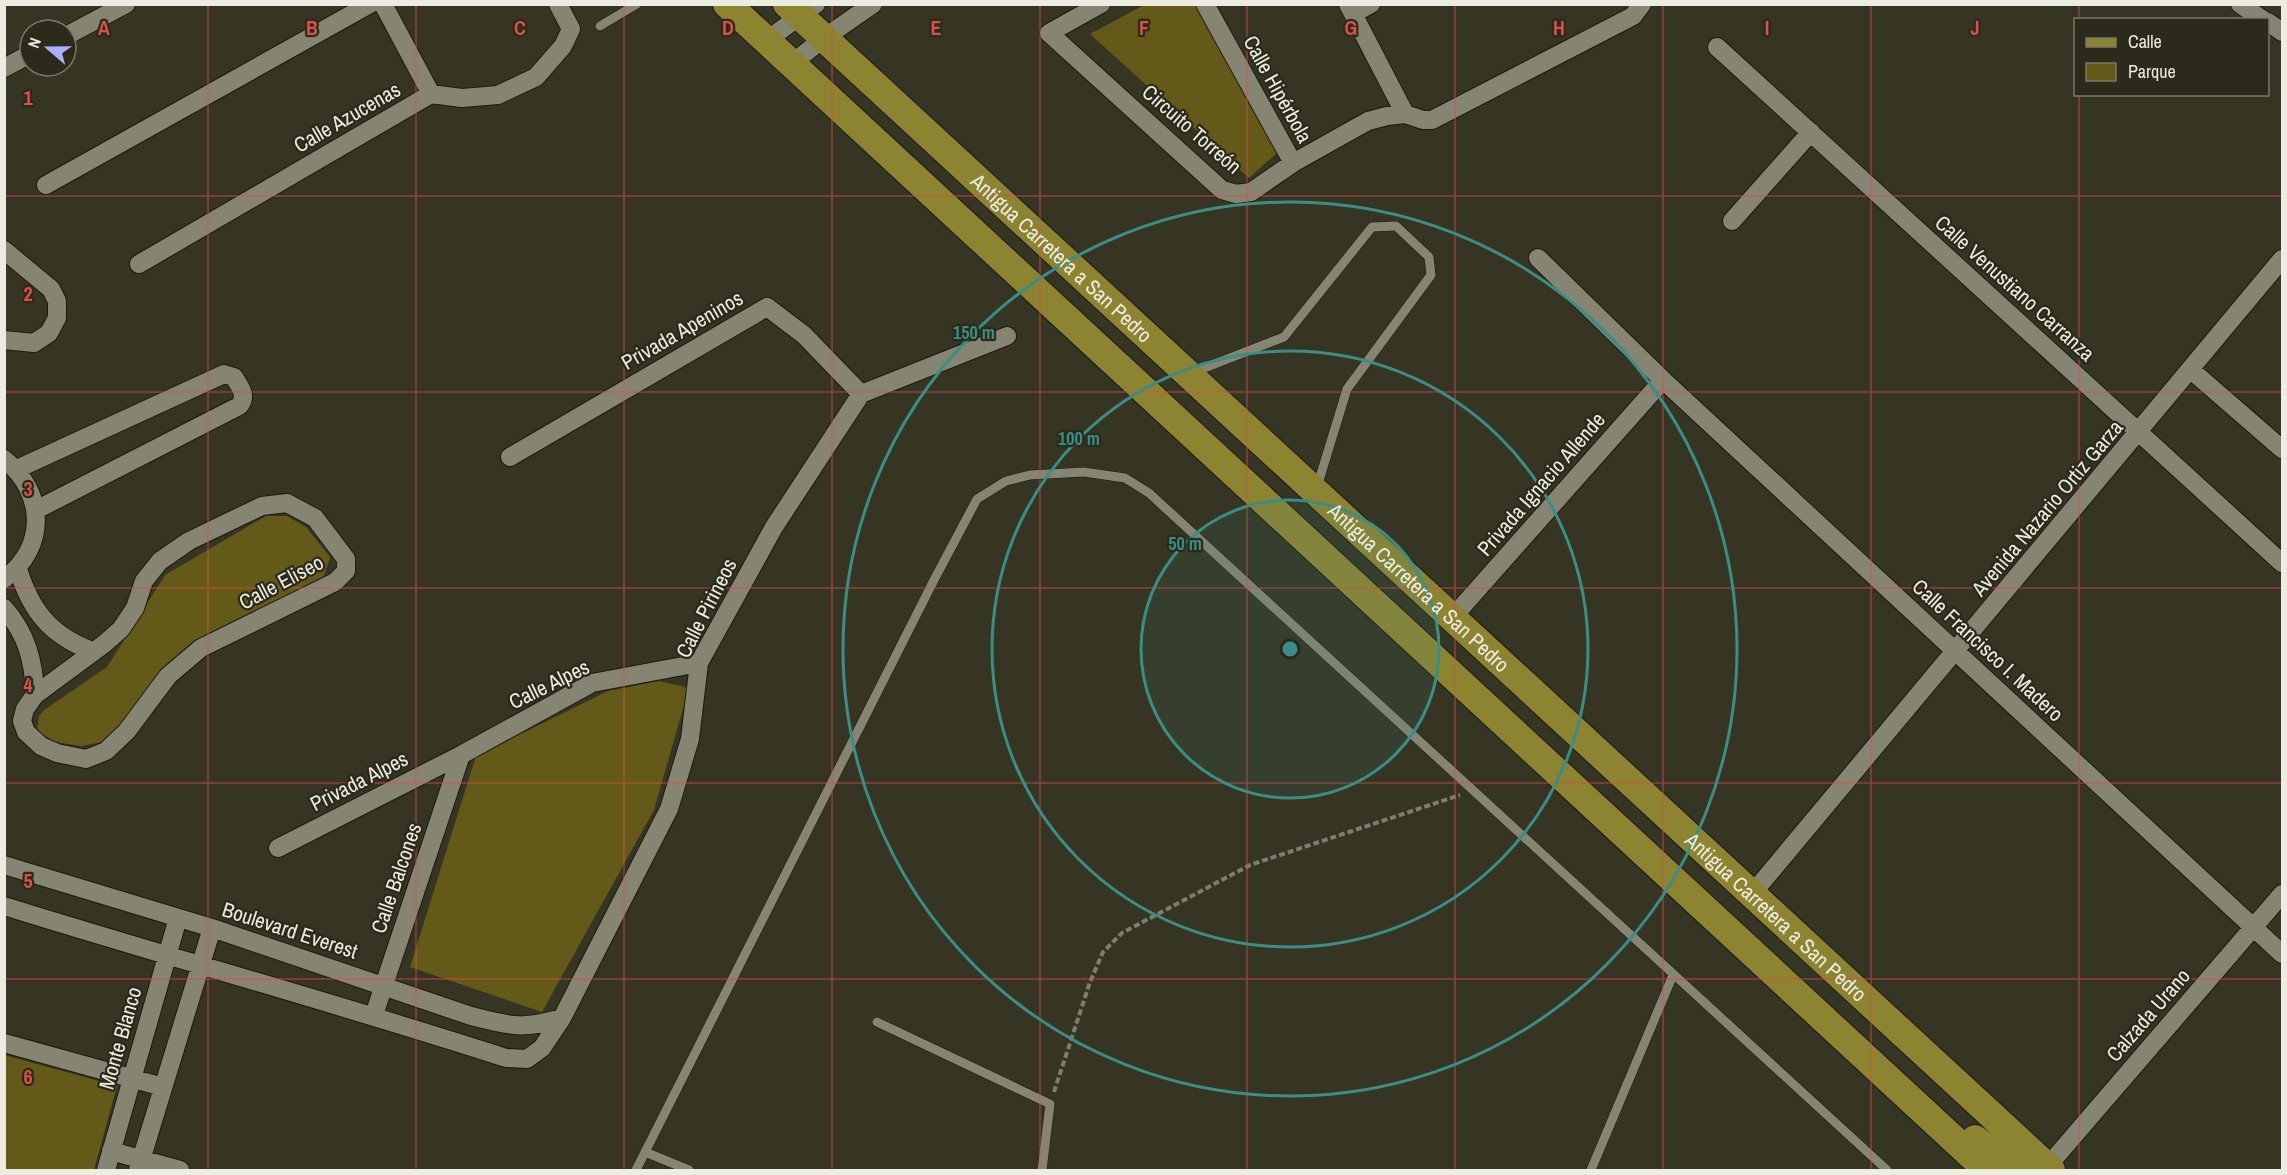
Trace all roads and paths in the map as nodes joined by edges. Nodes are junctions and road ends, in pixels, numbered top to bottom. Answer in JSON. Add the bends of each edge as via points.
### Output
{"nodes":[{"id":1,"x":126,"y":4,"type":"edge"},
{"id":2,"x":370,"y":4,"type":"edge"},
{"id":3,"x":383,"y":4,"type":"edge"},
{"id":4,"x":558,"y":4,"type":"edge"},
{"id":5,"x":637,"y":4,"type":"edge"},
{"id":6,"x":727,"y":4,"type":"edge"},
{"id":7,"x":873,"y":4,"type":"edge"},
{"id":8,"x":1101,"y":4,"type":"edge"},
{"id":9,"x":1205,"y":4,"type":"edge"},
{"id":10,"x":1371,"y":4,"type":"edge"},
{"id":11,"x":1642,"y":4,"type":"edge"},
{"id":12,"x":2240,"y":4,"type":"edge"},
{"id":13,"x":800,"y":8,"type":"edge"},
{"id":14,"x":1350,"y":9,"type":"edge"},
{"id":15,"x":2260,"y":18,"type":"edge"},
{"id":16,"x":2269,"y":23,"type":"edge"},
{"id":17,"x":600,"y":26,"type":"dead end"},
{"id":18,"x":78,"y":30,"type":"edge"},
{"id":19,"x":2283,"y":32,"type":"edge"},
{"id":20,"x":824,"y":38,"type":"junction"},
{"id":21,"x":766,"y":41,"type":"junction"},
{"id":22,"x":1717,"y":46,"type":"dead end"},
{"id":23,"x":18,"y":60,"type":"edge"},
{"id":24,"x":790,"y":65,"type":"junction"},
{"id":25,"x":4,"y":68,"type":"edge"},
{"id":26,"x":431,"y":94,"type":"junction"},
{"id":27,"x":1405,"y":114,"type":"junction"},
{"id":28,"x":1811,"y":132,"type":"junction"},
{"id":29,"x":1293,"y":163,"type":"junction"},
{"id":30,"x":46,"y":185,"type":"dead end"},
{"id":31,"x":1732,"y":221,"type":"dead end"},
{"id":32,"x":4,"y":250,"type":"edge"},
{"id":33,"x":1538,"y":258,"type":"dead end"},
{"id":34,"x":139,"y":264,"type":"dead end"},
{"id":35,"x":2279,"y":270,"type":"edge"},
{"id":36,"x":1007,"y":336,"type":"dead end"},
{"id":37,"x":4,"y":340,"type":"edge"},
{"id":38,"x":2190,"y":370,"type":"junction"},
{"id":39,"x":1188,"y":375,"type":"junction"},
{"id":40,"x":1663,"y":380,"type":"junction"},
{"id":41,"x":861,"y":394,"type":"junction"},
{"id":42,"x":2139,"y":431,"type":"junction"},
{"id":43,"x":2283,"y":449,"type":"edge"},
{"id":44,"x":510,"y":457,"type":"dead end"},
{"id":45,"x":11,"y":464,"type":"edge"},
{"id":46,"x":1315,"y":492,"type":"junction"},
{"id":47,"x":36,"y":510,"type":"junction"},
{"id":48,"x":2283,"y":562,"type":"edge"},
{"id":49,"x":11,"y":574,"type":"edge"},
{"id":50,"x":4,"y":608,"type":"edge"},
{"id":51,"x":1452,"y":618,"type":"junction"},
{"id":52,"x":92,"y":651,"type":"junction"},
{"id":53,"x":1957,"y":651,"type":"junction"},
{"id":54,"x":699,"y":663,"type":"junction"},
{"id":55,"x":35,"y":695,"type":"junction"},
{"id":56,"x":13,"y":721,"type":"edge"},
{"id":57,"x":461,"y":755,"type":"junction"},
{"id":58,"x":1473,"y":790,"type":"junction"},
{"id":59,"x":278,"y":848,"type":"dead end"},
{"id":60,"x":4,"y":865,"type":"edge"},
{"id":61,"x":1752,"y":894,"type":"junction"},
{"id":62,"x":2283,"y":894,"type":"edge"},
{"id":63,"x":4,"y":906,"type":"edge"},
{"id":64,"x":178,"y":918,"type":"junction"},
{"id":65,"x":2254,"y":927,"type":"junction"},
{"id":66,"x":212,"y":928,"type":"junction"},
{"id":67,"x":2283,"y":954,"type":"edge"},
{"id":68,"x":167,"y":957,"type":"junction"},
{"id":69,"x":200,"y":966,"type":"junction"},
{"id":70,"x":1673,"y":975,"type":"junction"},
{"id":71,"x":384,"y":985,"type":"junction"},
{"id":72,"x":374,"y":1015,"type":"junction"},
{"id":73,"x":561,"y":1018,"type":"junction"},
{"id":74,"x":877,"y":1022,"type":"dead end"},
{"id":75,"x":4,"y":1043,"type":"edge"},
{"id":76,"x":1881,"y":1072,"type":"junction"},
{"id":77,"x":132,"y":1078,"type":"junction"},
{"id":78,"x":163,"y":1087,"type":"junction"},
{"id":79,"x":1050,"y":1104,"type":"junction"},
{"id":80,"x":111,"y":1151,"type":"junction"},
{"id":81,"x":645,"y":1152,"type":"junction"},
{"id":82,"x":140,"y":1164,"type":"edge"},
{"id":83,"x":2049,"y":1168,"type":"edge"},
{"id":84,"x":106,"y":1170,"type":"edge"},
{"id":85,"x":180,"y":1170,"type":"edge"},
{"id":86,"x":636,"y":1170,"type":"edge"},
{"id":87,"x":689,"y":1170,"type":"edge"},
{"id":88,"x":1042,"y":1170,"type":"edge"},
{"id":89,"x":1591,"y":1170,"type":"edge"},
{"id":90,"x":1887,"y":1170,"type":"edge"},
{"id":91,"x":1987,"y":1170,"type":"edge"}],
"edges":[{"from":1,"to":18,"type":"street"},
{"from":2,"to":30,"type":"street"},
{"from":3,"to":26,"type":"street"},
{"from":4,"to":26,"type":"street","name":"Calle Azucenas","via":[[571,29],[563,46],[536,77],[498,95],[462,98]]},
{"from":5,"to":17,"type":"lane"},
{"from":6,"to":21,"type":"main road","name":"Antigua Carretera a San Pedro"},
{"from":7,"to":20,"type":"street"},
{"from":8,"to":29,"type":"street","name":"Circuito Torreón","via":[[1049,33],[1222,190],[1236,194],[1251,192]]},
{"from":9,"to":29,"type":"street","name":"Calle Hipérbola"},
{"from":10,"to":14,"type":"street"},
{"from":11,"to":27,"type":"street","via":[[1633,16],[1432,120]]},
{"from":12,"to":15,"type":"street"},
{"from":13,"to":20,"type":"main road","name":"Antigua Carretera a San Pedro"},
{"from":13,"to":21,"type":"street"},
{"from":14,"to":27,"type":"street"},
{"from":16,"to":19,"type":"street"},
{"from":20,"to":24,"type":"street"},
{"from":20,"to":39,"type":"main road","name":"Antigua Carretera a San Pedro"},
{"from":21,"to":24,"type":"main road","name":"Antigua Carretera a San Pedro"},
{"from":22,"to":28,"type":"street","name":"Calle Venustiano Carranza"},
{"from":23,"to":25,"type":"street"},
{"from":24,"to":76,"type":"main road","name":"Antigua Carretera a San Pedro"},
{"from":26,"to":34,"type":"street","name":"Calle Azucenas"},
{"from":27,"to":29,"type":"street","name":"Circuito Torreón","via":[[1368,121]]},
{"from":28,"to":31,"type":"street"},
{"from":28,"to":42,"type":"street","name":"Calle Venustiano Carranza"},
{"from":32,"to":37,"type":"street","via":[[51,289],[57,301],[57,318],[49,333],[34,343]]},
{"from":33,"to":40,"type":"street","name":"Calle Francisco I. Madero"},
{"from":35,"to":38,"type":"street","name":"Avenida Nazario Ortiz Garza"},
{"from":36,"to":41,"type":"street"},
{"from":38,"to":42,"type":"street","name":"Avenida Nazario Ortiz Garza"},
{"from":38,"to":43,"type":"street"},
{"from":39,"to":46,"type":"main road","name":"Antigua Carretera a San Pedro"},
{"from":39,"to":46,"type":"lane","via":[[1284,337],[1372,227],[1396,226],[1404,233],[1429,257],[1431,275],[1347,389]]},
{"from":40,"to":51,"type":"street","name":"Privada Ignacio Allende"},
{"from":40,"to":53,"type":"street","name":"Calle Francisco I. Madero"},
{"from":41,"to":44,"type":"street","name":"Privada Apeninos","via":[[804,335],[767,307]]},
{"from":41,"to":54,"type":"street","name":"Calle Pirineos","via":[[774,527]]},
{"from":42,"to":48,"type":"street","name":"Calle Venustiano Carranza"},
{"from":42,"to":53,"type":"street","name":"Avenida Nazario Ortiz Garza"},
{"from":45,"to":47,"type":"street","via":[[29,488]]},
{"from":45,"to":47,"type":"street","via":[[224,374],[234,377],[244,396],[238,406]]},
{"from":46,"to":51,"type":"main road","name":"Antigua Carretera a San Pedro"},
{"from":47,"to":49,"type":"street","via":[[35,531],[28,551]]},
{"from":49,"to":52,"type":"street","via":[[58,634]]},
{"from":50,"to":55,"type":"street","via":[[31,654]]},
{"from":51,"to":61,"type":"main road","name":"Antigua Carretera a San Pedro"},
{"from":52,"to":55,"type":"street","name":"Calle Eliseo"},
{"from":52,"to":56,"type":"street","name":"Calle Eliseo","via":[[121,629],[135,608],[144,581],[160,561],[189,541],[261,506],[287,503],[315,518],[346,559],[346,571],[335,582],[201,648],[168,676],[127,731],[106,751],[86,759],[57,753],[40,746]]},
{"from":53,"to":61,"type":"street","name":"Avenida Nazario Ortiz Garza"},
{"from":53,"to":65,"type":"street","name":"Calle Francisco I. Madero"},
{"from":54,"to":57,"type":"street","name":"Calle Alpes","via":[[592,683]]},
{"from":54,"to":73,"type":"street","name":"Calle Pirineos","via":[[690,739],[669,809]]},
{"from":55,"to":56,"type":"street","name":"Calle Eliseo"},
{"from":57,"to":59,"type":"street","name":"Privada Alpes"},
{"from":57,"to":71,"type":"street","name":"Calle Balcones"},
{"from":58,"to":70,"type":"lane"},
{"from":58,"to":79,"type":"path","via":[[1250,865],[1122,933],[1103,952],[1090,982]]},
{"from":58,"to":81,"type":"lane","via":[[1149,494],[1125,478],[1084,472],[1030,475],[1006,481],[977,499]]},
{"from":60,"to":64,"type":"street","name":"Boulevard Everest"},
{"from":61,"to":83,"type":"main road","name":"Antigua Carretera a San Pedro"},
{"from":62,"to":65,"type":"street","name":"Calzada Urano"},
{"from":63,"to":68,"type":"street"},
{"from":64,"to":66,"type":"street","name":"Boulevard Everest"},
{"from":64,"to":68,"type":"street","name":"Monte Blanco"},
{"from":65,"to":67,"type":"street","name":"Calle Francisco I. Madero"},
{"from":65,"to":83,"type":"street","name":"Calzada Urano"},
{"from":66,"to":69,"type":"street"},
{"from":66,"to":71,"type":"street","name":"Boulevard Everest"},
{"from":68,"to":69,"type":"street"},
{"from":68,"to":77,"type":"street","name":"Monte Blanco"},
{"from":69,"to":72,"type":"street"},
{"from":69,"to":78,"type":"street"},
{"from":70,"to":89,"type":"lane"},
{"from":70,"to":90,"type":"lane"},
{"from":71,"to":72,"type":"street","name":"Calle Balcones"},
{"from":71,"to":73,"type":"street","name":"Boulevard Everest","via":[[513,1027],[537,1026]]},
{"from":72,"to":73,"type":"street","name":"Calle Pirineos","via":[[506,1058],[527,1059],[542,1048]]},
{"from":74,"to":79,"type":"lane"},
{"from":75,"to":77,"type":"street"},
{"from":76,"to":83,"type":"main road","via":[[1923,1098],[2011,1166]]},
{"from":76,"to":91,"type":"main road","name":"Antigua Carretera a San Pedro"},
{"from":77,"to":78,"type":"street"},
{"from":77,"to":80,"type":"street","name":"Monte Blanco"},
{"from":78,"to":82,"type":"street"},
{"from":79,"to":88,"type":"lane"},
{"from":80,"to":82,"type":"street"},
{"from":80,"to":84,"type":"street","name":"Monte Blanco"},
{"from":81,"to":86,"type":"lane"},
{"from":81,"to":87,"type":"lane"},
{"from":82,"to":85,"type":"street"}]}
